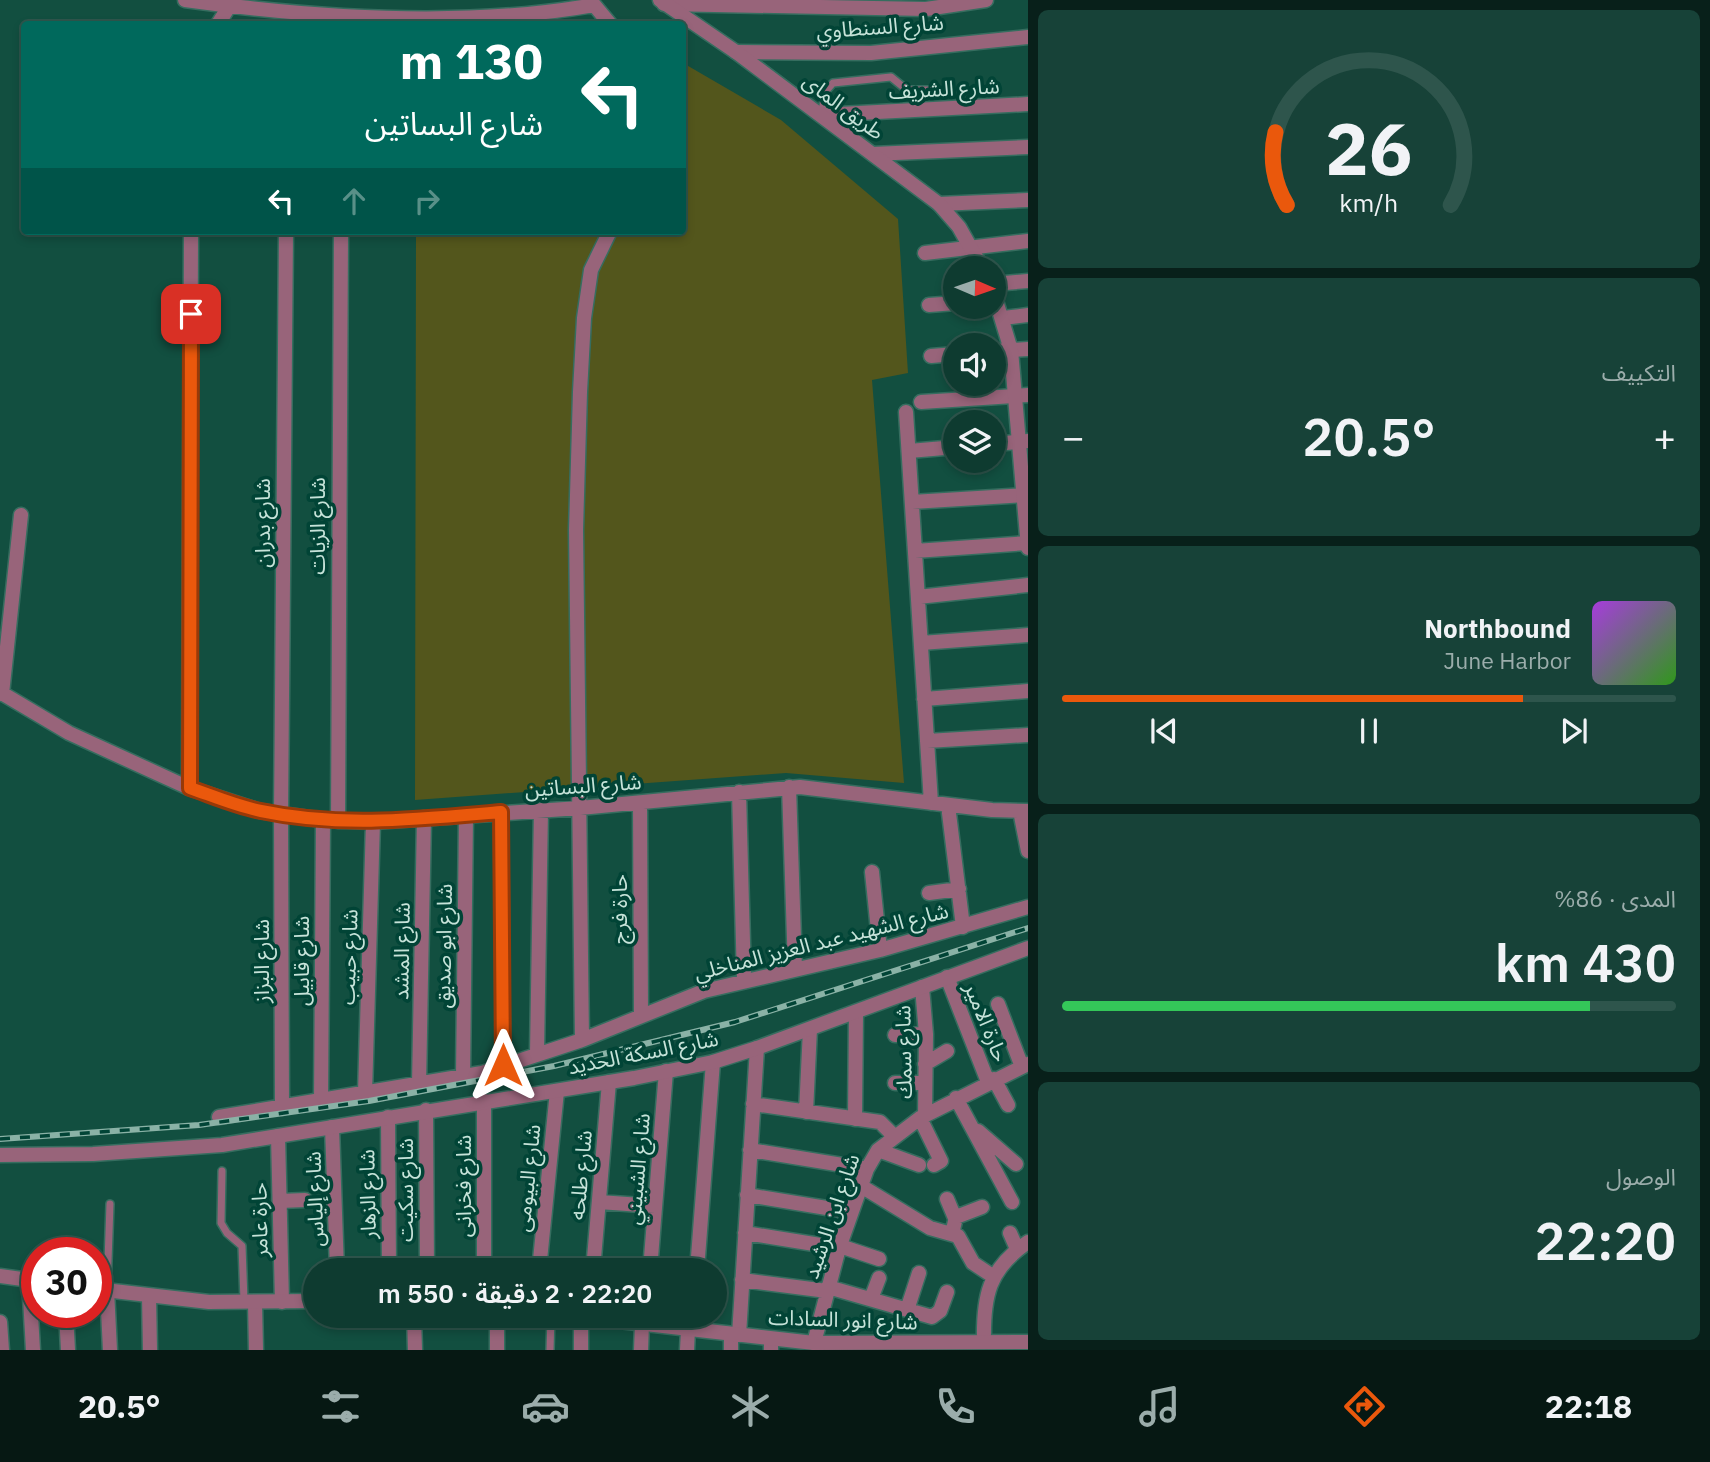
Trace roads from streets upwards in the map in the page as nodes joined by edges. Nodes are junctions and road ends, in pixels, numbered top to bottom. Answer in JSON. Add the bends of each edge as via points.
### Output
{"nodes":[{"id":1,"x":185,"y":0,"type":"edge"},
{"id":2,"x":986,"y":0,"type":"edge"},
{"id":3,"x":592,"y":2,"type":"edge"},
{"id":4,"x":662,"y":2,"type":"edge"},
{"id":5,"x":230,"y":5,"type":"junction"},
{"id":6,"x":289,"y":18,"type":"edge"},
{"id":7,"x":344,"y":20,"type":"edge"},
{"id":8,"x":220,"y":21,"type":"edge"},
{"id":9,"x":608,"y":21,"type":"edge"},
{"id":10,"x":1027,"y":37,"type":"edge"},
{"id":11,"x":736,"y":52,"type":"junction"},
{"id":12,"x":1027,"y":104,"type":"edge"},
{"id":13,"x":821,"y":115,"type":"junction"},
{"id":14,"x":1027,"y":147,"type":"edge"},
{"id":15,"x":873,"y":154,"type":"junction"},
{"id":16,"x":1027,"y":200,"type":"edge"},
{"id":17,"x":939,"y":204,"type":"junction"},
{"id":18,"x":191,"y":235,"type":"edge"},
{"id":19,"x":286,"y":235,"type":"edge"},
{"id":20,"x":341,"y":235,"type":"edge"},
{"id":21,"x":608,"y":235,"type":"edge"},
{"id":22,"x":1027,"y":242,"type":"edge"},
{"id":23,"x":972,"y":249,"type":"junction"},
{"id":24,"x":925,"y":253,"type":"dead end"},
{"id":25,"x":976,"y":256,"type":"edge"},
{"id":26,"x":1027,"y":281,"type":"edge"},
{"id":27,"x":1006,"y":283,"type":"edge"},
{"id":28,"x":943,"y":304,"type":"edge"},
{"id":29,"x":929,"y":305,"type":"dead end"},
{"id":30,"x":1027,"y":315,"type":"edge"},
{"id":31,"x":1006,"y":318,"type":"edge"},
{"id":32,"x":1003,"y":319,"type":"edge"},
{"id":33,"x":1027,"y":349,"type":"edge"},
{"id":34,"x":1006,"y":350,"type":"edge"},
{"id":35,"x":1011,"y":350,"type":"junction"},
{"id":36,"x":943,"y":355,"type":"edge"},
{"id":37,"x":931,"y":356,"type":"dead end"},
{"id":38,"x":1022,"y":396,"type":"edge"},
{"id":39,"x":921,"y":402,"type":"dead end"},
{"id":40,"x":906,"y":412,"type":"dead end"},
{"id":41,"x":1023,"y":442,"type":"edge"},
{"id":42,"x":943,"y":448,"type":"edge"},
{"id":43,"x":909,"y":450,"type":"junction"},
{"id":44,"x":1026,"y":495,"type":"edge"},
{"id":45,"x":912,"y":502,"type":"junction"},
{"id":46,"x":21,"y":515,"type":"dead end"},
{"id":47,"x":1027,"y":543,"type":"edge"},
{"id":48,"x":1027,"y":548,"type":"edge"},
{"id":49,"x":915,"y":551,"type":"junction"},
{"id":50,"x":1027,"y":586,"type":"edge"},
{"id":51,"x":918,"y":597,"type":"junction"},
{"id":52,"x":1027,"y":635,"type":"edge"},
{"id":53,"x":921,"y":643,"type":"junction"},
{"id":54,"x":1027,"y":691,"type":"edge"},
{"id":55,"x":1,"y":693,"type":"edge"},
{"id":56,"x":924,"y":699,"type":"junction"},
{"id":57,"x":1027,"y":735,"type":"edge"},
{"id":58,"x":927,"y":741,"type":"junction"},
{"id":59,"x":190,"y":788,"type":"junction"},
{"id":60,"x":789,"y":788,"type":"junction"},
{"id":61,"x":739,"y":792,"type":"junction"},
{"id":62,"x":640,"y":803,"type":"junction"},
{"id":63,"x":931,"y":803,"type":"junction"},
{"id":64,"x":948,"y":805,"type":"junction"},
{"id":65,"x":580,"y":808,"type":"junction"},
{"id":66,"x":541,"y":810,"type":"junction"},
{"id":67,"x":1024,"y":811,"type":"edge"},
{"id":68,"x":501,"y":812,"type":"junction"},
{"id":69,"x":281,"y":814,"type":"junction"},
{"id":70,"x":466,"y":815,"type":"junction"},
{"id":71,"x":424,"y":818,"type":"junction"},
{"id":72,"x":323,"y":820,"type":"junction"},
{"id":73,"x":338,"y":821,"type":"junction"},
{"id":74,"x":373,"y":822,"type":"junction"},
{"id":75,"x":1027,"y":851,"type":"edge"},
{"id":76,"x":872,"y":872,"type":"dead end"},
{"id":77,"x":959,"y":889,"type":"junction"},
{"id":78,"x":929,"y":894,"type":"dead end"},
{"id":79,"x":1027,"y":907,"type":"edge"},
{"id":80,"x":963,"y":927,"type":"junction"},
{"id":81,"x":1027,"y":948,"type":"edge"},
{"id":82,"x":880,"y":950,"type":"junction"},
{"id":83,"x":795,"y":969,"type":"junction"},
{"id":84,"x":947,"y":977,"type":"junction"},
{"id":85,"x":744,"y":980,"type":"junction"},
{"id":86,"x":922,"y":987,"type":"junction"},
{"id":87,"x":998,"y":1004,"type":"dead end"},
{"id":88,"x":856,"y":1012,"type":"junction"},
{"id":89,"x":641,"y":1014,"type":"junction"},
{"id":90,"x":810,"y":1030,"type":"junction"},
{"id":91,"x":926,"y":1034,"type":"junction"},
{"id":92,"x":895,"y":1035,"type":"dead end"},
{"id":93,"x":582,"y":1040,"type":"junction"},
{"id":94,"x":757,"y":1048,"type":"junction"},
{"id":95,"x":947,"y":1051,"type":"dead end"},
{"id":96,"x":537,"y":1053,"type":"junction"},
{"id":97,"x":713,"y":1062,"type":"junction"},
{"id":98,"x":925,"y":1064,"type":"junction"},
{"id":99,"x":503,"y":1065,"type":"junction"},
{"id":100,"x":1025,"y":1066,"type":"edge"},
{"id":101,"x":666,"y":1072,"type":"junction"},
{"id":102,"x":463,"y":1077,"type":"junction"},
{"id":103,"x":991,"y":1081,"type":"junction"},
{"id":104,"x":608,"y":1082,"type":"junction"},
{"id":105,"x":895,"y":1083,"type":"dead end"},
{"id":106,"x":925,"y":1083,"type":"junction"},
{"id":107,"x":419,"y":1085,"type":"junction"},
{"id":108,"x":557,"y":1091,"type":"junction"},
{"id":109,"x":365,"y":1093,"type":"junction"},
{"id":110,"x":956,"y":1098,"type":"junction"},
{"id":111,"x":484,"y":1101,"type":"junction"},
{"id":112,"x":321,"y":1102,"type":"junction"},
{"id":113,"x":753,"y":1104,"type":"junction"},
{"id":114,"x":1008,"y":1105,"type":"dead end"},
{"id":115,"x":282,"y":1108,"type":"junction"},
{"id":116,"x":426,"y":1110,"type":"junction"},
{"id":117,"x":806,"y":1112,"type":"junction"},
{"id":118,"x":219,"y":1117,"type":"dead end"},
{"id":119,"x":388,"y":1117,"type":"junction"},
{"id":120,"x":922,"y":1117,"type":"junction"},
{"id":121,"x":855,"y":1119,"type":"junction"},
{"id":122,"x":969,"y":1122,"type":"junction"},
{"id":123,"x":332,"y":1127,"type":"junction"},
{"id":124,"x":278,"y":1136,"type":"junction"},
{"id":125,"x":894,"y":1136,"type":"junction"},
{"id":126,"x":750,"y":1150,"type":"junction"},
{"id":127,"x":878,"y":1150,"type":"junction"},
{"id":128,"x":0,"y":1155,"type":"edge"},
{"id":129,"x":1016,"y":1164,"type":"dead end"},
{"id":130,"x":867,"y":1168,"type":"junction"},
{"id":131,"x":862,"y":1186,"type":"junction"},
{"id":132,"x":747,"y":1195,"type":"junction"},
{"id":133,"x":947,"y":1199,"type":"dead end"},
{"id":134,"x":305,"y":1200,"type":"dead end"},
{"id":135,"x":280,"y":1201,"type":"junction"},
{"id":136,"x":599,"y":1202,"type":"junction"},
{"id":137,"x":1012,"y":1202,"type":"dead end"},
{"id":138,"x":655,"y":1206,"type":"junction"},
{"id":139,"x":982,"y":1207,"type":"dead end"},
{"id":140,"x":851,"y":1212,"type":"junction"},
{"id":141,"x":955,"y":1218,"type":"junction"},
{"id":142,"x":745,"y":1233,"type":"junction"},
{"id":143,"x":1010,"y":1233,"type":"dead end"},
{"id":144,"x":952,"y":1234,"type":"junction"},
{"id":145,"x":1022,"y":1245,"type":"edge"},
{"id":146,"x":839,"y":1247,"type":"junction"},
{"id":147,"x":337,"y":1258,"type":"edge"},
{"id":148,"x":389,"y":1258,"type":"edge"},
{"id":149,"x":427,"y":1258,"type":"edge"},
{"id":150,"x":484,"y":1258,"type":"edge"},
{"id":151,"x":540,"y":1258,"type":"edge"},
{"id":152,"x":594,"y":1258,"type":"edge"},
{"id":153,"x":651,"y":1258,"type":"edge"},
{"id":154,"x":698,"y":1258,"type":"edge"},
{"id":155,"x":879,"y":1259,"type":"dead end"},
{"id":156,"x":919,"y":1273,"type":"dead end"},
{"id":157,"x":0,"y":1276,"type":"edge"},
{"id":158,"x":994,"y":1277,"type":"junction"},
{"id":159,"x":879,"y":1278,"type":"dead end"},
{"id":160,"x":21,"y":1279,"type":"edge"},
{"id":161,"x":742,"y":1280,"type":"junction"},
{"id":162,"x":827,"y":1289,"type":"junction"},
{"id":163,"x":112,"y":1291,"type":"edge"},
{"id":164,"x":947,"y":1292,"type":"dead end"},
{"id":165,"x":149,"y":1296,"type":"junction"},
{"id":166,"x":871,"y":1299,"type":"junction"},
{"id":167,"x":303,"y":1302,"type":"edge"},
{"id":168,"x":250,"y":1303,"type":"junction"},
{"id":169,"x":282,"y":1303,"type":"junction"},
{"id":170,"x":907,"y":1310,"type":"junction"},
{"id":171,"x":0,"y":1322,"type":"edge"},
{"id":172,"x":33,"y":1328,"type":"edge"},
{"id":173,"x":67,"y":1328,"type":"edge"},
{"id":174,"x":107,"y":1328,"type":"edge"},
{"id":175,"x":414,"y":1328,"type":"edge"},
{"id":176,"x":498,"y":1328,"type":"edge"},
{"id":177,"x":583,"y":1328,"type":"edge"},
{"id":178,"x":644,"y":1328,"type":"edge"},
{"id":179,"x":691,"y":1328,"type":"edge"},
{"id":180,"x":704,"y":1328,"type":"edge"},
{"id":181,"x":735,"y":1335,"type":"junction"},
{"id":182,"x":1027,"y":1342,"type":"edge"},
{"id":183,"x":814,"y":1343,"type":"junction"},
{"id":184,"x":771,"y":1345,"type":"edge"},
{"id":185,"x":990,"y":1345,"type":"edge"},
{"id":186,"x":796,"y":1346,"type":"edge"},
{"id":187,"x":931,"y":1346,"type":"edge"},
{"id":188,"x":851,"y":1347,"type":"edge"},
{"id":189,"x":2,"y":1350,"type":"edge"},
{"id":190,"x":33,"y":1350,"type":"edge"},
{"id":191,"x":68,"y":1350,"type":"edge"},
{"id":192,"x":110,"y":1350,"type":"edge"},
{"id":193,"x":150,"y":1350,"type":"edge"},
{"id":194,"x":256,"y":1350,"type":"edge"},
{"id":195,"x":415,"y":1350,"type":"edge"},
{"id":196,"x":497,"y":1350,"type":"edge"},
{"id":197,"x":581,"y":1350,"type":"edge"},
{"id":198,"x":641,"y":1350,"type":"edge"},
{"id":199,"x":687,"y":1350,"type":"edge"},
{"id":200,"x":731,"y":1350,"type":"edge"}],
"edges":[{"from":1,"to":5,"type":"street"},
{"from":2,"to":4,"type":"street","via":[[926,9]]},
{"from":3,"to":7,"type":"street","via":[[502,15]]},
{"from":3,"to":9,"type":"street"},
{"from":4,"to":11,"type":"street","name":"طريق الماى"},
{"from":5,"to":6,"type":"street"},
{"from":5,"to":8,"type":"street"},
{"from":6,"to":7,"type":"street"},
{"from":10,"to":11,"type":"street","name":"شارع السنطاوي","via":[[871,52]]},
{"from":11,"to":13,"type":"street","name":"طريق الماى"},
{"from":12,"to":13,"type":"street","name":"شارع الشريف"},
{"from":13,"to":15,"type":"street","name":"طريق الماى"},
{"from":14,"to":15,"type":"street"},
{"from":15,"to":17,"type":"street","name":"طريق الماى"},
{"from":16,"to":17,"type":"street"},
{"from":17,"to":23,"type":"street","name":"طريق الماى"},
{"from":18,"to":59,"type":"street"},
{"from":19,"to":69,"type":"street","name":"شارع بدران"},
{"from":20,"to":73,"type":"street","name":"شارع الزيات"},
{"from":21,"to":65,"type":"street","via":[[591,270],[584,318],[576,530]]},
{"from":22,"to":23,"type":"street"},
{"from":23,"to":24,"type":"street"},
{"from":23,"to":25,"type":"street","name":"طريق الماى"},
{"from":26,"to":27,"type":"street"},
{"from":28,"to":29,"type":"street"},
{"from":30,"to":31,"type":"street"},
{"from":32,"to":35,"type":"street"},
{"from":33,"to":35,"type":"street"},
{"from":34,"to":35,"type":"street"},
{"from":35,"to":38,"type":"street"},
{"from":36,"to":37,"type":"street"},
{"from":38,"to":39,"type":"street"},
{"from":38,"to":41,"type":"street"},
{"from":40,"to":43,"type":"street"},
{"from":41,"to":44,"type":"street"},
{"from":42,"to":43,"type":"street"},
{"from":43,"to":45,"type":"street"},
{"from":44,"to":45,"type":"street"},
{"from":44,"to":47,"type":"street"},
{"from":45,"to":49,"type":"street"},
{"from":46,"to":55,"type":"street"},
{"from":47,"to":48,"type":"street"},
{"from":47,"to":49,"type":"street"},
{"from":49,"to":51,"type":"street"},
{"from":50,"to":51,"type":"street"},
{"from":51,"to":53,"type":"street"},
{"from":52,"to":53,"type":"street"},
{"from":53,"to":56,"type":"street"},
{"from":54,"to":56,"type":"street"},
{"from":55,"to":59,"type":"street","name":"شارع البساتين","via":[[69,733]]},
{"from":56,"to":58,"type":"street"},
{"from":57,"to":58,"type":"street"},
{"from":58,"to":63,"type":"street"},
{"from":59,"to":69,"type":"street","name":"شارع البساتين","via":[[240,806]]},
{"from":60,"to":61,"type":"street","name":"شارع البساتين"},
{"from":60,"to":63,"type":"street","name":"شارع البساتين","via":[[816,787]]},
{"from":60,"to":83,"type":"street"},
{"from":61,"to":62,"type":"street","name":"شارع البساتين"},
{"from":61,"to":85,"type":"street"},
{"from":62,"to":65,"type":"street","name":"شارع البساتين"},
{"from":62,"to":89,"type":"street","name":"حارة فرج"},
{"from":63,"to":64,"type":"street","name":"شارع البساتين"},
{"from":64,"to":67,"type":"street","name":"شارع البساتين"},
{"from":64,"to":77,"type":"street"},
{"from":65,"to":66,"type":"street","name":"شارع البساتين"},
{"from":65,"to":93,"type":"street"},
{"from":66,"to":68,"type":"street","name":"شارع البساتين"},
{"from":66,"to":96,"type":"street"},
{"from":67,"to":75,"type":"street"},
{"from":68,"to":70,"type":"street","name":"شارع البساتين"},
{"from":68,"to":99,"type":"street"},
{"from":69,"to":72,"type":"street","name":"شارع البساتين"},
{"from":69,"to":115,"type":"street","name":"شارع البزاز"},
{"from":70,"to":71,"type":"street","name":"شارع البساتين"},
{"from":70,"to":102,"type":"street","name":"شارع ابو صديق"},
{"from":71,"to":74,"type":"street","name":"شارع البساتين"},
{"from":71,"to":107,"type":"street","name":"شارع المشد"},
{"from":72,"to":73,"type":"street","name":"شارع البساتين"},
{"from":72,"to":112,"type":"street","name":"شارع قابيل"},
{"from":73,"to":74,"type":"street","name":"شارع البساتين"},
{"from":74,"to":109,"type":"street","name":"شارع حبيب"},
{"from":76,"to":82,"type":"street"},
{"from":77,"to":78,"type":"street"},
{"from":77,"to":80,"type":"street"},
{"from":79,"to":80,"type":"street","name":"شارع الشهيد عبد العزيز المناخلي"},
{"from":80,"to":82,"type":"street","name":"شارع الشهيد عبد العزيز المناخلي"},
{"from":81,"to":84,"type":"street","name":"شارع السكة الحديد"},
{"from":82,"to":83,"type":"street","name":"شارع الشهيد عبد العزيز المناخلي"},
{"from":83,"to":85,"type":"street","name":"شارع الشهيد عبد العزيز المناخلي"},
{"from":84,"to":86,"type":"street","name":"شارع السكة الحديد"},
{"from":84,"to":103,"type":"street","name":"حارة الامير"},
{"from":85,"to":89,"type":"street","name":"شارع الشهيد عبد العزيز المناخلي"},
{"from":86,"to":88,"type":"street","name":"شارع السكة الحديد"},
{"from":86,"to":91,"type":"street","name":"شارع سمك"},
{"from":87,"to":100,"type":"street"},
{"from":88,"to":90,"type":"street","name":"شارع السكة الحديد"},
{"from":88,"to":121,"type":"street"},
{"from":89,"to":93,"type":"street","name":"شارع الشهيد عبد العزيز المناخلي"},
{"from":90,"to":94,"type":"street","name":"شارع السكة الحديد"},
{"from":90,"to":117,"type":"street"},
{"from":91,"to":92,"type":"street"},
{"from":91,"to":98,"type":"street","name":"شارع سمك"},
{"from":93,"to":96,"type":"street","name":"شارع الشهيد عبد العزيز المناخلي"},
{"from":94,"to":97,"type":"street","name":"شارع السكة الحديد"},
{"from":94,"to":113,"type":"street"},
{"from":95,"to":98,"type":"street"},
{"from":96,"to":99,"type":"street","name":"شارع الشهيد عبد العزيز المناخلي"},
{"from":97,"to":101,"type":"street","name":"شارع السكة الحديد"},
{"from":97,"to":154,"type":"street"},
{"from":98,"to":106,"type":"street","name":"شارع سمك"},
{"from":99,"to":102,"type":"street","name":"شارع الشهيد عبد العزيز المناخلي"},
{"from":100,"to":103,"type":"street","name":"شارع ابن الرشيد"},
{"from":101,"to":104,"type":"street","name":"شارع السكة الحديد"},
{"from":101,"to":138,"type":"street","name":"شارع الشبيني"},
{"from":102,"to":107,"type":"street","name":"شارع الشهيد عبد العزيز المناخلي"},
{"from":103,"to":110,"type":"street","name":"شارع ابن الرشيد"},
{"from":103,"to":114,"type":"street","name":"حارة الامير"},
{"from":104,"to":108,"type":"street","name":"شارع السكة الحديد"},
{"from":104,"to":136,"type":"street","name":"شارع طلحه"},
{"from":105,"to":106,"type":"street"},
{"from":106,"to":120,"type":"street","name":"شارع سمك"},
{"from":107,"to":109,"type":"street","name":"شارع الشهيد عبد العزيز المناخلي"},
{"from":108,"to":111,"type":"street","name":"شارع السكة الحديد"},
{"from":108,"to":151,"type":"street","name":"شارع البيومى"},
{"from":109,"to":112,"type":"street","name":"شارع الشهيد عبد العزيز المناخلي"},
{"from":110,"to":120,"type":"street","name":"شارع ابن الرشيد"},
{"from":110,"to":122,"type":"street"},
{"from":111,"to":116,"type":"street","name":"شارع السكة الحديد"},
{"from":111,"to":150,"type":"street","name":"شارع فخرانى"},
{"from":112,"to":115,"type":"street","name":"شارع الشهيد عبد العزيز المناخلي"},
{"from":113,"to":117,"type":"street"},
{"from":113,"to":126,"type":"street"},
{"from":115,"to":118,"type":"street","name":"شارع الشهيد عبد العزيز المناخلي"},
{"from":116,"to":119,"type":"street","name":"شارع السكة الحديد"},
{"from":116,"to":149,"type":"street","name":"شارع سكيت"},
{"from":117,"to":121,"type":"street"},
{"from":119,"to":123,"type":"street","name":"شارع السكة الحديد"},
{"from":119,"to":148,"type":"street","name":"شارع الزهار"},
{"from":120,"to":125,"type":"street","name":"شارع ابن الرشيد"},
{"from":120,"to":127,"type":"street","via":[[941,1161],[927,1165]]},
{"from":121,"to":125,"type":"street","via":[[880,1122]]},
{"from":122,"to":129,"type":"street","via":[[992,1136]]},
{"from":122,"to":137,"type":"street"},
{"from":123,"to":124,"type":"street","name":"شارع السكة الحديد"},
{"from":123,"to":147,"type":"street","name":"شارع إلياس"},
{"from":124,"to":128,"type":"street","name":"شارع السكة الحديد","via":[[168,1150]]},
{"from":124,"to":135,"type":"street","name":"حارة عامر"},
{"from":125,"to":127,"type":"street","name":"شارع ابن الرشيد"},
{"from":126,"to":130,"type":"street"},
{"from":126,"to":132,"type":"street"},
{"from":127,"to":130,"type":"street","name":"شارع ابن الرشيد"},
{"from":130,"to":131,"type":"street","name":"شارع ابن الرشيد"},
{"from":131,"to":140,"type":"street","name":"شارع ابن الرشيد"},
{"from":131,"to":144,"type":"street","via":[[923,1225]]},
{"from":132,"to":140,"type":"street"},
{"from":132,"to":142,"type":"street"},
{"from":133,"to":141,"type":"street"},
{"from":134,"to":135,"type":"street"},
{"from":135,"to":169,"type":"street","name":"حارة عامر"},
{"from":136,"to":138,"type":"street"},
{"from":136,"to":152,"type":"street","name":"شارع طلحه"},
{"from":138,"to":153,"type":"street","name":"شارع الشبيني"},
{"from":139,"to":141,"type":"street"},
{"from":140,"to":146,"type":"street","name":"شارع ابن الرشيد"},
{"from":141,"to":144,"type":"street"},
{"from":142,"to":146,"type":"street"},
{"from":142,"to":161,"type":"street"},
{"from":143,"to":145,"type":"street"},
{"from":144,"to":158,"type":"street","via":[[962,1240],[973,1263]]},
{"from":145,"to":158,"type":"street"},
{"from":146,"to":155,"type":"street"},
{"from":146,"to":162,"type":"street","name":"شارع ابن الرشيد"},
{"from":156,"to":170,"type":"street"},
{"from":157,"to":160,"type":"street"},
{"from":158,"to":185,"type":"street","via":[[983,1309]]},
{"from":159,"to":166,"type":"street"},
{"from":161,"to":162,"type":"street"},
{"from":161,"to":181,"type":"street"},
{"from":162,"to":166,"type":"street"},
{"from":162,"to":183,"type":"street","name":"شارع ابن الرشيد"},
{"from":163,"to":165,"type":"street"},
{"from":164,"to":170,"type":"street","via":[[935,1316]]},
{"from":165,"to":168,"type":"street"},
{"from":165,"to":193,"type":"street"},
{"from":166,"to":170,"type":"street"},
{"from":167,"to":169,"type":"street"},
{"from":168,"to":169,"type":"street"},
{"from":168,"to":194,"type":"street"},
{"from":171,"to":189,"type":"street"},
{"from":172,"to":190,"type":"street"},
{"from":173,"to":191,"type":"street"},
{"from":174,"to":192,"type":"street"},
{"from":175,"to":195,"type":"street"},
{"from":176,"to":196,"type":"street"},
{"from":177,"to":197,"type":"street"},
{"from":178,"to":198,"type":"street"},
{"from":179,"to":199,"type":"street"},
{"from":180,"to":181,"type":"street","name":"شارع انور السادات"},
{"from":181,"to":184,"type":"street","name":"شارع انور السادات"},
{"from":181,"to":200,"type":"street"},
{"from":182,"to":185,"type":"street","name":"شارع انور السادات"},
{"from":183,"to":186,"type":"street","name":"شارع انور السادات"},
{"from":183,"to":188,"type":"street","name":"شارع انور السادات"},
{"from":184,"to":186,"type":"street","name":"شارع انور السادات"},
{"from":185,"to":187,"type":"street","name":"شارع انور السادات"},
{"from":187,"to":188,"type":"street","name":"شارع انور السادات"}]}
